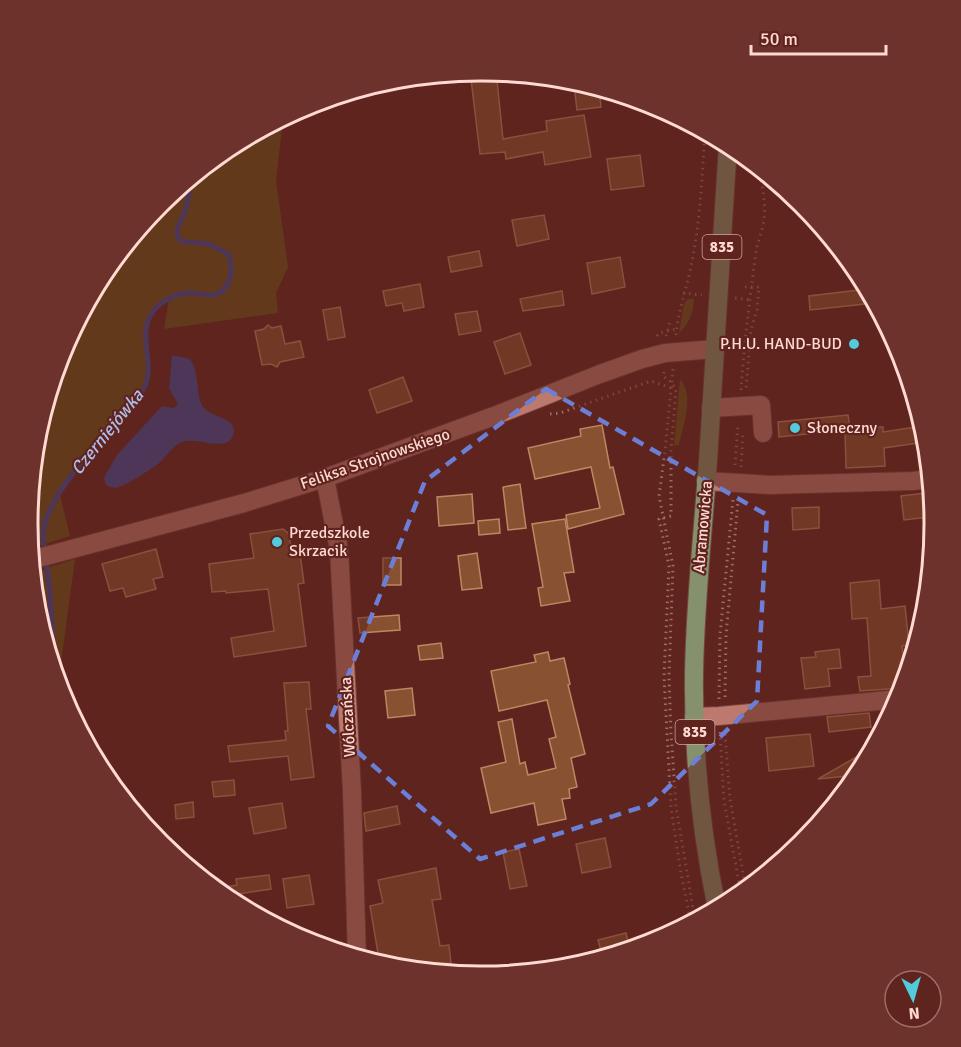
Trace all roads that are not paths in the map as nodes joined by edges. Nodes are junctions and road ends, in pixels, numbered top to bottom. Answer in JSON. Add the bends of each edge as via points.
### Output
{"nodes":[{"id":1,"x":727,"y":155,"type":"edge"},
{"id":2,"x":715,"y":349,"type":"junction"},
{"id":3,"x":711,"y":408,"type":"junction"},
{"id":4,"x":763,"y":433,"type":"dead end"},
{"id":5,"x":325,"y":478,"type":"junction"},
{"id":6,"x":921,"y":479,"type":"edge"},
{"id":7,"x":706,"y":481,"type":"junction"},
{"id":8,"x":39,"y":558,"type":"edge"},
{"id":9,"x":887,"y":700,"type":"edge"},
{"id":10,"x":694,"y":717,"type":"junction"},
{"id":11,"x":715,"y":899,"type":"edge"},
{"id":12,"x":357,"y":948,"type":"edge"}],
"edges":[{"from":1,"to":2,"type":"main road","name":"Abramowicka","number":"835"},
{"from":2,"to":3,"type":"main road","name":"Abramowicka","number":"835"},
{"from":2,"to":5,"type":"street","name":"Feliksa Strojnowskiego","via":[[670,345],[649,357]]},
{"from":3,"to":4,"type":"street","via":[[761,405]]},
{"from":3,"to":7,"type":"main road","name":"Abramowicka","number":"835"},
{"from":5,"to":8,"type":"street","name":"Feliksa Strojnowskiego"},
{"from":5,"to":12,"type":"street","name":"Wólczańska","via":[[339,550]]},
{"from":6,"to":7,"type":"street","via":[[770,485]]},
{"from":7,"to":10,"type":"main road","name":"Abramowicka","number":"835","via":[[695,632]]},
{"from":9,"to":10,"type":"street"},
{"from":10,"to":11,"type":"main road","name":"Abramowicka","number":"835","via":[[702,822]]}]}
